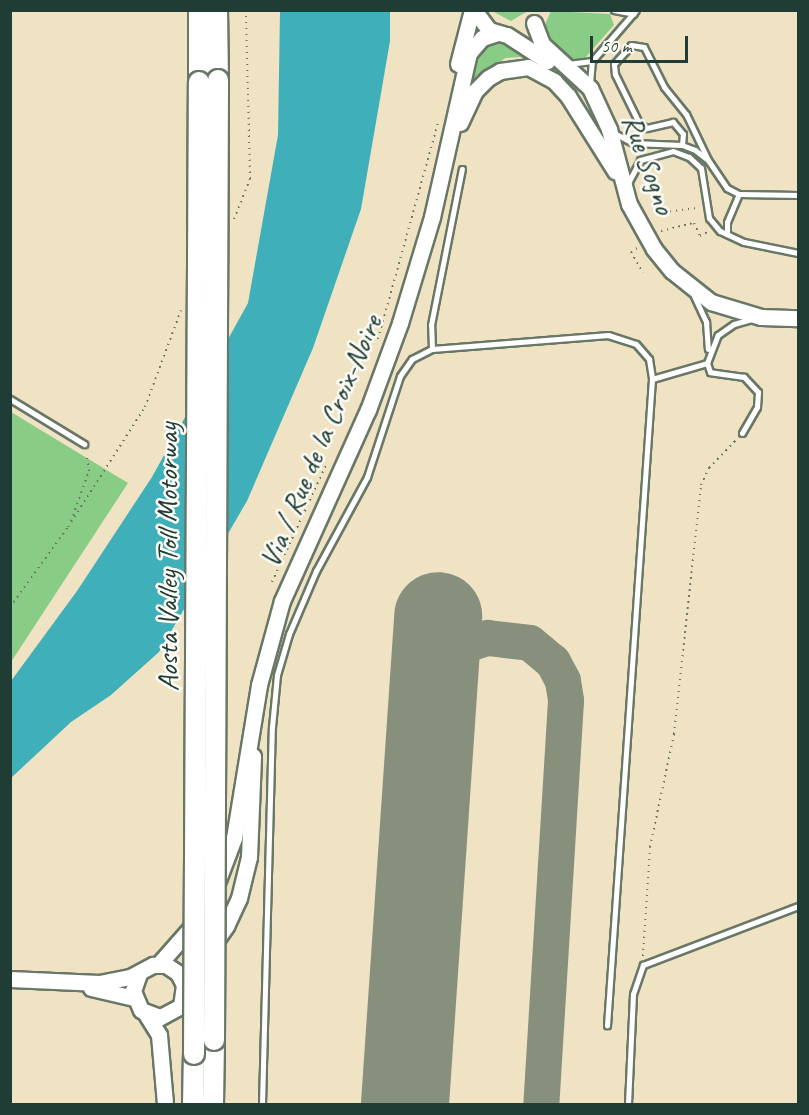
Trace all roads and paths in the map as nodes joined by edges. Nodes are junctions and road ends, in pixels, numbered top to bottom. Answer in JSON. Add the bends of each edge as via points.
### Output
{"nodes":[{"id":1,"x":200,"y":10,"type":"edge"},
{"id":2,"x":218,"y":10,"type":"edge"},
{"id":3,"x":246,"y":10,"type":"edge"},
{"id":4,"x":473,"y":10,"type":"edge"},
{"id":5,"x":615,"y":10,"type":"edge"},
{"id":6,"x":634,"y":12,"type":"edge"},
{"id":7,"x":538,"y":17,"type":"edge"},
{"id":8,"x":502,"y":34,"type":"junction"},
{"id":9,"x":592,"y":61,"type":"junction"},
{"id":10,"x":565,"y":64,"type":"junction"},
{"id":11,"x":208,"y":81,"type":"junction"},
{"id":12,"x":590,"y":88,"type":"junction"},
{"id":13,"x":441,"y":114,"type":"dead end"},
{"id":14,"x":609,"y":129,"type":"junction"},
{"id":15,"x":451,"y":143,"type":"junction"},
{"id":16,"x":682,"y":145,"type":"junction"},
{"id":17,"x":708,"y":160,"type":"junction"},
{"id":18,"x":462,"y":169,"type":"dead end"},
{"id":19,"x":619,"y":178,"type":"junction"},
{"id":20,"x":440,"y":185,"type":"junction"},
{"id":21,"x":739,"y":194,"type":"junction"},
{"id":22,"x":798,"y":195,"type":"edge"},
{"id":23,"x":662,"y":206,"type":"dead end"},
{"id":24,"x":706,"y":207,"type":"junction"},
{"id":25,"x":230,"y":226,"type":"dead end"},
{"id":26,"x":716,"y":226,"type":"junction"},
{"id":27,"x":727,"y":234,"type":"junction"},
{"id":28,"x":655,"y":236,"type":"junction"},
{"id":29,"x":667,"y":240,"type":"dead end"},
{"id":30,"x":798,"y":253,"type":"edge"},
{"id":31,"x":643,"y":273,"type":"dead end"},
{"id":32,"x":687,"y":287,"type":"junction"},
{"id":33,"x":184,"y":305,"type":"dead end"},
{"id":34,"x":761,"y":317,"type":"junction"},
{"id":35,"x":798,"y":318,"type":"edge"},
{"id":36,"x":376,"y":344,"type":"dead end"},
{"id":37,"x":432,"y":350,"type":"junction"},
{"id":38,"x":709,"y":351,"type":"junction"},
{"id":39,"x":707,"y":363,"type":"junction"},
{"id":40,"x":652,"y":379,"type":"junction"},
{"id":41,"x":10,"y":399,"type":"edge"},
{"id":42,"x":742,"y":433,"type":"joint"},
{"id":43,"x":84,"y":444,"type":"joint"},
{"id":44,"x":332,"y":453,"type":"dead end"},
{"id":45,"x":68,"y":527,"type":"junction"},
{"id":46,"x":272,"y":582,"type":"dead end"},
{"id":47,"x":10,"y":607,"type":"edge"},
{"id":48,"x":252,"y":717,"type":"junction"},
{"id":49,"x":798,"y":906,"type":"edge"},
{"id":50,"x":158,"y":965,"type":"junction"},
{"id":51,"x":643,"y":965,"type":"junction"},
{"id":52,"x":139,"y":974,"type":"junction"},
{"id":53,"x":10,"y":979,"type":"edge"},
{"id":54,"x":74,"y":984,"type":"junction"},
{"id":55,"x":184,"y":984,"type":"junction"},
{"id":56,"x":134,"y":998,"type":"junction"},
{"id":57,"x":176,"y":1010,"type":"junction"},
{"id":58,"x":146,"y":1014,"type":"junction"},
{"id":59,"x":607,"y":1025,"type":"dead end"},
{"id":60,"x":164,"y":1073,"type":"junction"},
{"id":61,"x":165,"y":1104,"type":"edge"},
{"id":62,"x":193,"y":1104,"type":"edge"},
{"id":63,"x":213,"y":1104,"type":"edge"},
{"id":64,"x":262,"y":1104,"type":"edge"},
{"id":65,"x":628,"y":1104,"type":"edge"}],
"edges":[{"from":1,"to":11,"type":"highway","name":"Aosta Valley Toll Motorway"},
{"from":2,"to":11,"type":"highway","name":"Aosta Valley Toll Motorway"},
{"from":3,"to":25,"type":"path","via":[[250,179],[243,204]]},
{"from":4,"to":8,"type":"street","name":"Rue Sogno","via":[[482,23]]},
{"from":4,"to":20,"type":"street","name":"Via / Rue de la Croix-Noire","via":[[460,55]]},
{"from":5,"to":6,"type":"lane"},
{"from":6,"to":9,"type":"lane"},
{"from":7,"to":8,"type":"street","name":"Via / Rue de la Croix-Noire","via":[[522,32]]},
{"from":7,"to":10,"type":"street","name":"Rue Sogno","via":[[542,44]]},
{"from":8,"to":15,"type":"street","name":"Via / Rue de la Croix-Noire","via":[[482,38],[469,53]]},
{"from":8,"to":19,"type":"street","name":"Rue Sogno","via":[[544,58],[575,88],[596,121]]},
{"from":9,"to":10,"type":"lane"},
{"from":9,"to":12,"type":"lane"},
{"from":10,"to":12,"type":"street","name":"Rue Sogno"},
{"from":11,"to":62,"type":"highway","name":"Aosta Valley Toll Motorway","bridge":true},
{"from":11,"to":63,"type":"highway","name":"Aosta Valley Toll Motorway","bridge":true},
{"from":12,"to":14,"type":"street","name":"Rue Sogno"},
{"from":13,"to":36,"type":"path"},
{"from":14,"to":16,"type":"lane","via":[[633,143]]},
{"from":14,"to":19,"type":"street","name":"Rue Sogno"},
{"from":15,"to":19,"type":"street","via":[[475,91],[488,78],[500,71],[528,67],[554,81],[568,96]]},
{"from":15,"to":20,"type":"street","name":"Via / Rue de la Croix-Noire"},
{"from":16,"to":17,"type":"lane"},
{"from":16,"to":17,"type":"lane","via":[[683,134],[673,122],[645,128],[639,123],[615,74],[614,64],[631,45],[644,47],[664,87],[686,114]]},
{"from":17,"to":21,"type":"lane","via":[[727,188]]},
{"from":18,"to":37,"type":"lane","via":[[431,325]]},
{"from":19,"to":24,"type":"lane","via":[[640,160],[673,151],[689,157],[701,168]]},
{"from":19,"to":28,"type":"street","name":"Rue Sogno"},
{"from":20,"to":48,"type":"street","name":"Via / Rue de la Croix-Noire","via":[[415,278],[368,410],[282,601]]},
{"from":21,"to":22,"type":"lane"},
{"from":21,"to":27,"type":"lane","via":[[727,222]]},
{"from":23,"to":24,"type":"path","via":[[664,212]]},
{"from":24,"to":26,"type":"lane"},
{"from":26,"to":27,"type":"lane"},
{"from":26,"to":28,"type":"path","via":[[700,236],[694,223]]},
{"from":27,"to":30,"type":"lane","via":[[744,242]]},
{"from":28,"to":29,"type":"path"},
{"from":28,"to":31,"type":"path","via":[[631,252]]},
{"from":28,"to":32,"type":"street","name":"Rue Sogno"},
{"from":32,"to":34,"type":"street","name":"Rue Sogno","via":[[711,302]]},
{"from":32,"to":38,"type":"lane","via":[[702,306]]},
{"from":33,"to":45,"type":"path","via":[[145,407]]},
{"from":34,"to":35,"type":"street","name":"Rue Sogno"},
{"from":34,"to":38,"type":"lane","via":[[726,328]]},
{"from":37,"to":40,"type":"lane","via":[[608,335],[636,344],[649,359]]},
{"from":37,"to":64,"type":"lane","via":[[412,359],[400,376],[367,477],[316,571],[289,634],[277,675],[272,727]]},
{"from":38,"to":39,"type":"lane"},
{"from":39,"to":40,"type":"lane"},
{"from":39,"to":42,"type":"lane","via":[[710,372],[744,378],[758,392],[757,407]]},
{"from":40,"to":59,"type":"lane"},
{"from":41,"to":43,"type":"lane"},
{"from":42,"to":51,"type":"path","via":[[709,468],[701,485],[674,734],[649,857]]},
{"from":43,"to":45,"type":"path","via":[[89,471]]},
{"from":44,"to":46,"type":"path"},
{"from":45,"to":47,"type":"path"},
{"from":48,"to":50,"type":"street","name":"Via / Rue de la Croix-Noire","via":[[227,865],[196,922]]},
{"from":48,"to":55,"type":"street","name":"Via / Rue de la Croix-Noire","via":[[249,857],[226,926]]},
{"from":49,"to":51,"type":"lane"},
{"from":50,"to":52,"type":"street"},
{"from":50,"to":55,"type":"street","via":[[173,969]]},
{"from":51,"to":65,"type":"lane","via":[[633,994]]},
{"from":52,"to":54,"type":"street","via":[[118,981]]},
{"from":52,"to":56,"type":"street","via":[[133,986]]},
{"from":53,"to":54,"type":"street"},
{"from":54,"to":56,"type":"street"},
{"from":55,"to":57,"type":"street","via":[[184,999]]},
{"from":56,"to":58,"type":"street"},
{"from":57,"to":58,"type":"street","via":[[160,1017]]},
{"from":57,"to":60,"type":"street"},
{"from":58,"to":60,"type":"street","via":[[159,1035]]},
{"from":60,"to":61,"type":"street"}]}
